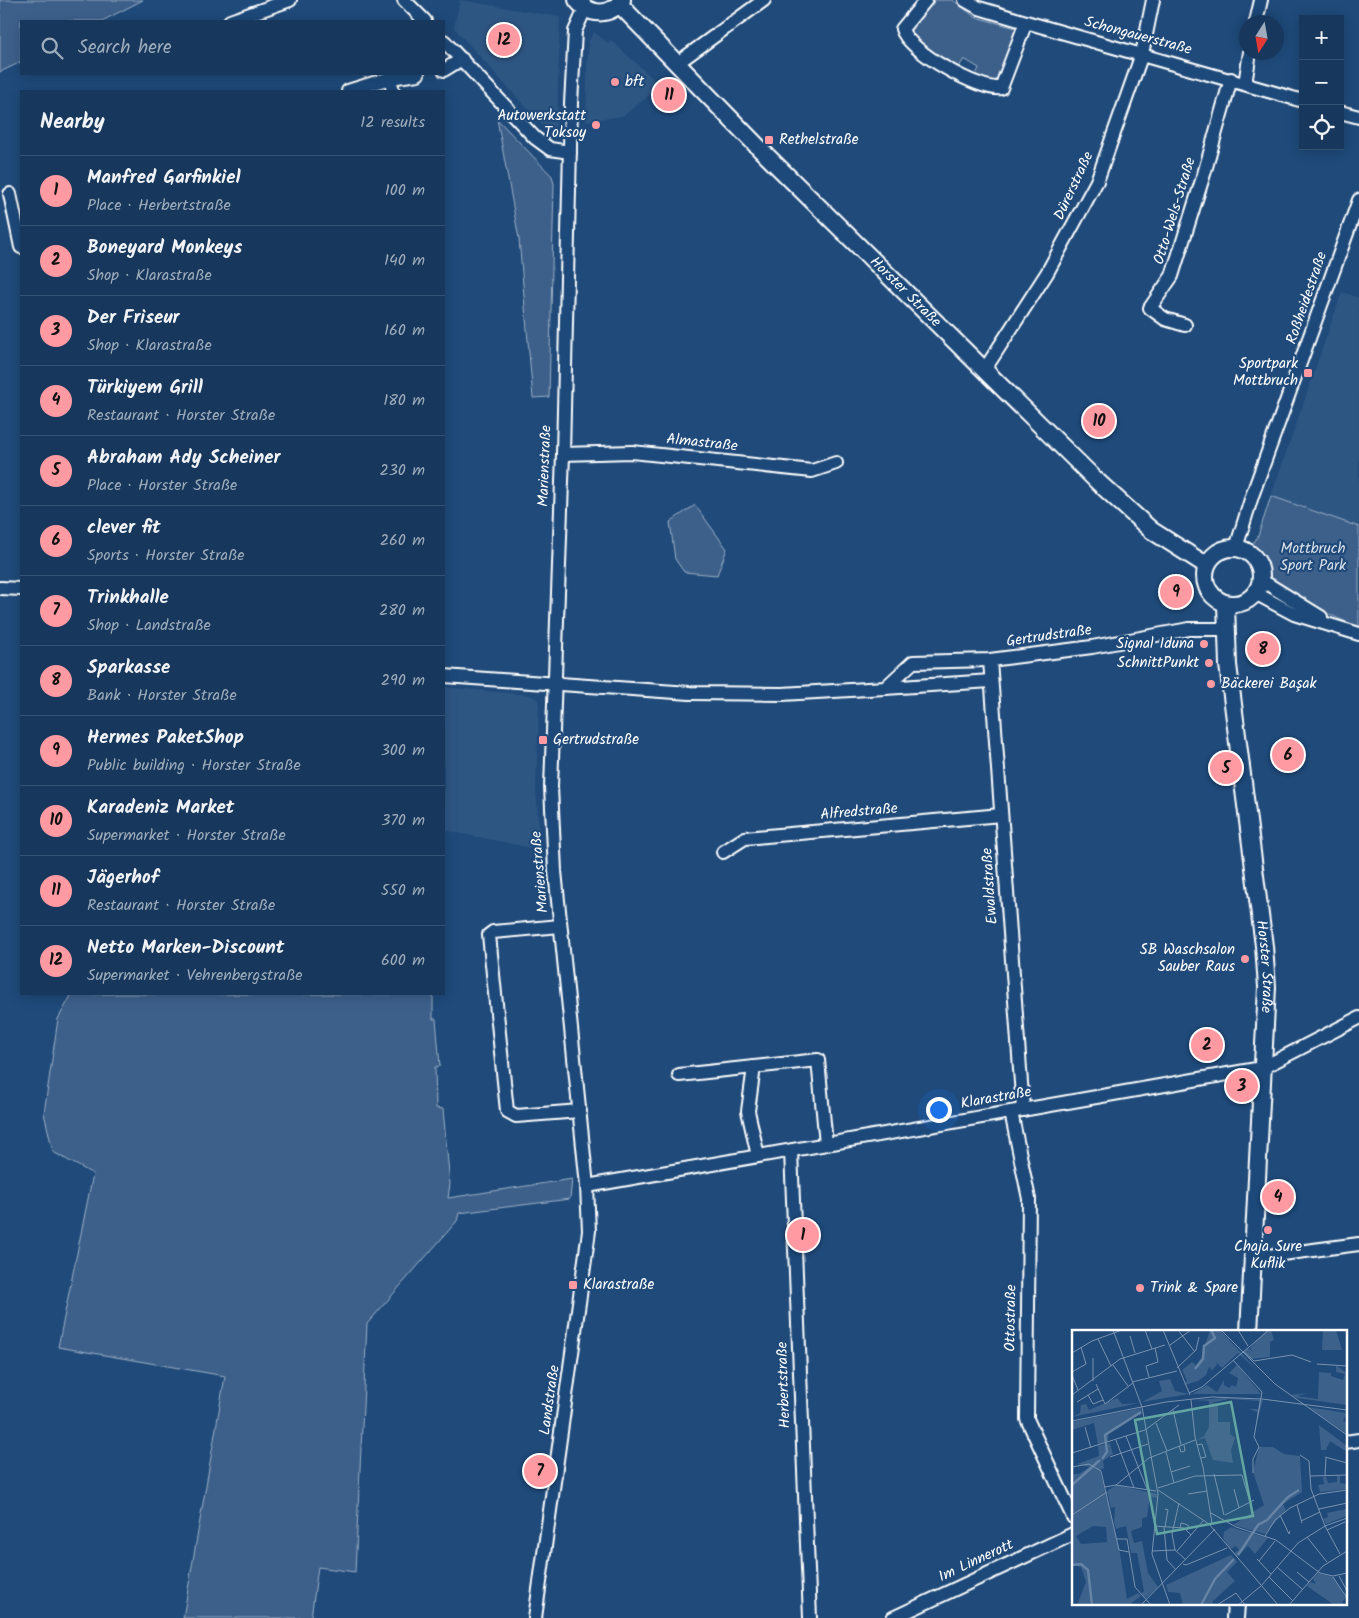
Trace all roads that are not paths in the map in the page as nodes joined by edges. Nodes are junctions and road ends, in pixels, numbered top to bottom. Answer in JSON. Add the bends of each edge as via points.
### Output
{"nodes":[{"id":1,"x":290,"y":0,"type":"edge"},
{"id":2,"x":404,"y":0,"type":"edge"},
{"id":3,"x":764,"y":0,"type":"edge"},
{"id":4,"x":926,"y":0,"type":"edge"},
{"id":5,"x":965,"y":0,"type":"edge"},
{"id":6,"x":1153,"y":0,"type":"edge"},
{"id":7,"x":1261,"y":0,"type":"edge"},
{"id":8,"x":620,"y":2,"type":"edge"},
{"id":9,"x":581,"y":4,"type":"edge"},
{"id":10,"x":1258,"y":15,"type":"edge"},
{"id":11,"x":233,"y":20,"type":"edge"},
{"id":12,"x":424,"y":20,"type":"edge"},
{"id":13,"x":1026,"y":22,"type":"junction"},
{"id":14,"x":445,"y":42,"type":"edge"},
{"id":15,"x":1142,"y":54,"type":"junction"},
{"id":16,"x":462,"y":59,"type":"junction"},
{"id":17,"x":1249,"y":60,"type":"edge"},
{"id":18,"x":676,"y":64,"type":"junction"},
{"id":19,"x":445,"y":69,"type":"edge"},
{"id":20,"x":411,"y":75,"type":"edge"},
{"id":21,"x":390,"y":78,"type":"junction"},
{"id":22,"x":1231,"y":79,"type":"junction"},
{"id":23,"x":1245,"y":84,"type":"junction"},
{"id":24,"x":351,"y":90,"type":"edge"},
{"id":25,"x":393,"y":90,"type":"edge"},
{"id":26,"x":1299,"y":100,"type":"edge"},
{"id":27,"x":1344,"y":113,"type":"edge"},
{"id":28,"x":1359,"y":117,"type":"edge"},
{"id":29,"x":570,"y":152,"type":"junction"},
{"id":30,"x":11,"y":194,"type":"edge"},
{"id":31,"x":1359,"y":200,"type":"edge"},
{"id":32,"x":20,"y":242,"type":"edge"},
{"id":33,"x":1185,"y":325,"type":"dead end"},
{"id":34,"x":985,"y":369,"type":"junction"},
{"id":35,"x":563,"y":454,"type":"junction"},
{"id":36,"x":836,"y":463,"type":"dead end"},
{"id":37,"x":1236,"y":548,"type":"junction"},
{"id":38,"x":1206,"y":565,"type":"junction"},
{"id":39,"x":1258,"y":586,"type":"junction"},
{"id":40,"x":0,"y":588,"type":"edge"},
{"id":41,"x":20,"y":589,"type":"edge"},
{"id":42,"x":1226,"y":604,"type":"junction"},
{"id":43,"x":1226,"y":629,"type":"junction"},
{"id":44,"x":1359,"y":634,"type":"edge"},
{"id":45,"x":990,"y":660,"type":"junction"},
{"id":46,"x":445,"y":676,"type":"edge"},
{"id":47,"x":991,"y":681,"type":"junction"},
{"id":48,"x":553,"y":685,"type":"junction"},
{"id":49,"x":885,"y":688,"type":"junction"},
{"id":50,"x":1001,"y":815,"type":"junction"},
{"id":51,"x":723,"y":852,"type":"dead end"},
{"id":52,"x":560,"y":926,"type":"junction"},
{"id":53,"x":1359,"y":1018,"type":"edge"},
{"id":54,"x":754,"y":1067,"type":"junction"},
{"id":55,"x":1262,"y":1068,"type":"junction"},
{"id":56,"x":679,"y":1075,"type":"dead end"},
{"id":57,"x":580,"y":1111,"type":"junction"},
{"id":58,"x":1017,"y":1111,"type":"junction"},
{"id":59,"x":826,"y":1144,"type":"junction"},
{"id":60,"x":791,"y":1151,"type":"junction"},
{"id":61,"x":758,"y":1156,"type":"junction"},
{"id":62,"x":587,"y":1186,"type":"junction"},
{"id":63,"x":1359,"y":1244,"type":"edge"},
{"id":64,"x":1252,"y":1258,"type":"junction"},
{"id":65,"x":1249,"y":1330,"type":"edge"},
{"id":66,"x":1359,"y":1440,"type":"edge"},
{"id":67,"x":1346,"y":1442,"type":"edge"},
{"id":68,"x":1072,"y":1515,"type":"edge"},
{"id":69,"x":1072,"y":1534,"type":"edge"},
{"id":70,"x":535,"y":1618,"type":"edge"},
{"id":71,"x":810,"y":1618,"type":"edge"},
{"id":72,"x":893,"y":1618,"type":"edge"}],
"edges":[{"from":1,"to":11,"type":"street"},
{"from":2,"to":12,"type":"street"},
{"from":3,"to":18,"type":"street"},
{"from":4,"to":13,"type":"street","via":[[902,29],[904,37],[919,51],[987,88],[1001,88]]},
{"from":5,"to":13,"type":"street","name":"Schongauerstraße","via":[[979,8]]},
{"from":6,"to":15,"type":"street","name":"Dürerstraße"},
{"from":7,"to":10,"type":"street"},
{"from":8,"to":9,"type":"main road","via":[[602,13]]},
{"from":8,"to":18,"type":"main road","name":"Horster Straße"},
{"from":9,"to":29,"type":"street","name":"Marienstraße","via":[[574,46]]},
{"from":13,"to":15,"type":"street","name":"Schongauerstraße"},
{"from":14,"to":16,"type":"street"},
{"from":15,"to":22,"type":"street","name":"Schongauerstraße"},
{"from":15,"to":34,"type":"street","name":"Dürerstraße","via":[[1097,181],[1047,273]]},
{"from":16,"to":19,"type":"street"},
{"from":16,"to":29,"type":"street","via":[[535,138],[550,149]]},
{"from":17,"to":23,"type":"street"},
{"from":18,"to":34,"type":"main road","name":"Horster Straße"},
{"from":20,"to":21,"type":"street"},
{"from":21,"to":24,"type":"street"},
{"from":21,"to":25,"type":"street"},
{"from":22,"to":23,"type":"street","name":"Schongauerstraße"},
{"from":22,"to":33,"type":"street","name":"Otto-Wels-Straße","via":[[1172,276],[1150,308],[1165,319]]},
{"from":23,"to":26,"type":"street","name":"Schongauerstraße"},
{"from":27,"to":28,"type":"street"},
{"from":29,"to":35,"type":"street","name":"Marienstraße"},
{"from":30,"to":32,"type":"street"},
{"from":31,"to":37,"type":"street","name":"Roßheidestraße"},
{"from":34,"to":38,"type":"main road","name":"Horster Straße","via":[[1098,482],[1152,530]]},
{"from":35,"to":36,"type":"street","name":"Almastraße","via":[[632,452],[812,471]]},
{"from":35,"to":48,"type":"street","name":"Marienstraße"},
{"from":37,"to":38,"type":"main road","via":[[1219,551]]},
{"from":37,"to":39,"type":"main road","via":[[1254,557],[1260,568]]},
{"from":38,"to":42,"type":"main road","via":[[1204,575],[1208,590]]},
{"from":39,"to":42,"type":"main road","via":[[1239,604]]},
{"from":39,"to":44,"type":"street","via":[[1294,614]]},
{"from":40,"to":41,"type":"street"},
{"from":42,"to":43,"type":"main road","name":"Horster Straße"},
{"from":43,"to":45,"type":"street","name":"Gertrudstraße","via":[[1189,629],[1092,647]]},
{"from":43,"to":55,"type":"main road","name":"Horster Straße","via":[[1264,946],[1266,987]]},
{"from":45,"to":47,"type":"street","name":"Ewaldstraße"},
{"from":45,"to":49,"type":"street","name":"Gertrudstraße","via":[[913,662]]},
{"from":46,"to":48,"type":"street"},
{"from":47,"to":49,"type":"street"},
{"from":47,"to":50,"type":"street","name":"Ewaldstraße"},
{"from":48,"to":49,"type":"street","via":[[690,693],[782,694]]},
{"from":48,"to":52,"type":"street","name":"Marienstraße","via":[[551,800]]},
{"from":50,"to":51,"type":"street","name":"Alfredstraße","via":[[745,838]]},
{"from":50,"to":58,"type":"street","name":"Ewaldstraße"},
{"from":52,"to":57,"type":"street","name":"Marienstraße"},
{"from":52,"to":57,"type":"street","name":"Marienstraße","via":[[489,935],[507,1111],[516,1116]]},
{"from":53,"to":55,"type":"street","name":"Klarastraße"},
{"from":54,"to":56,"type":"street"},
{"from":54,"to":59,"type":"street","via":[[818,1060]]},
{"from":54,"to":61,"type":"street","via":[[748,1111]]},
{"from":55,"to":58,"type":"street","name":"Klarastraße"},
{"from":55,"to":64,"type":"main road","name":"Horster Straße"},
{"from":57,"to":62,"type":"street","name":"Marienstraße"},
{"from":58,"to":59,"type":"street","name":"Klarastraße"},
{"from":58,"to":68,"type":"street","name":"Ottostraße","via":[[1029,1199],[1027,1419]]},
{"from":59,"to":60,"type":"street","name":"Klarastraße"},
{"from":60,"to":61,"type":"street","name":"Klarastraße"},
{"from":60,"to":71,"type":"street","name":"Herbertstraße"},
{"from":61,"to":62,"type":"street","name":"Klarastraße"},
{"from":62,"to":70,"type":"street","name":"Landstraße","via":[[587,1247]]},
{"from":63,"to":64,"type":"street"},
{"from":64,"to":65,"type":"main road","name":"Horster Straße"},
{"from":66,"to":67,"type":"street"},
{"from":69,"to":72,"type":"street","name":"Im Linnerott"}]}
